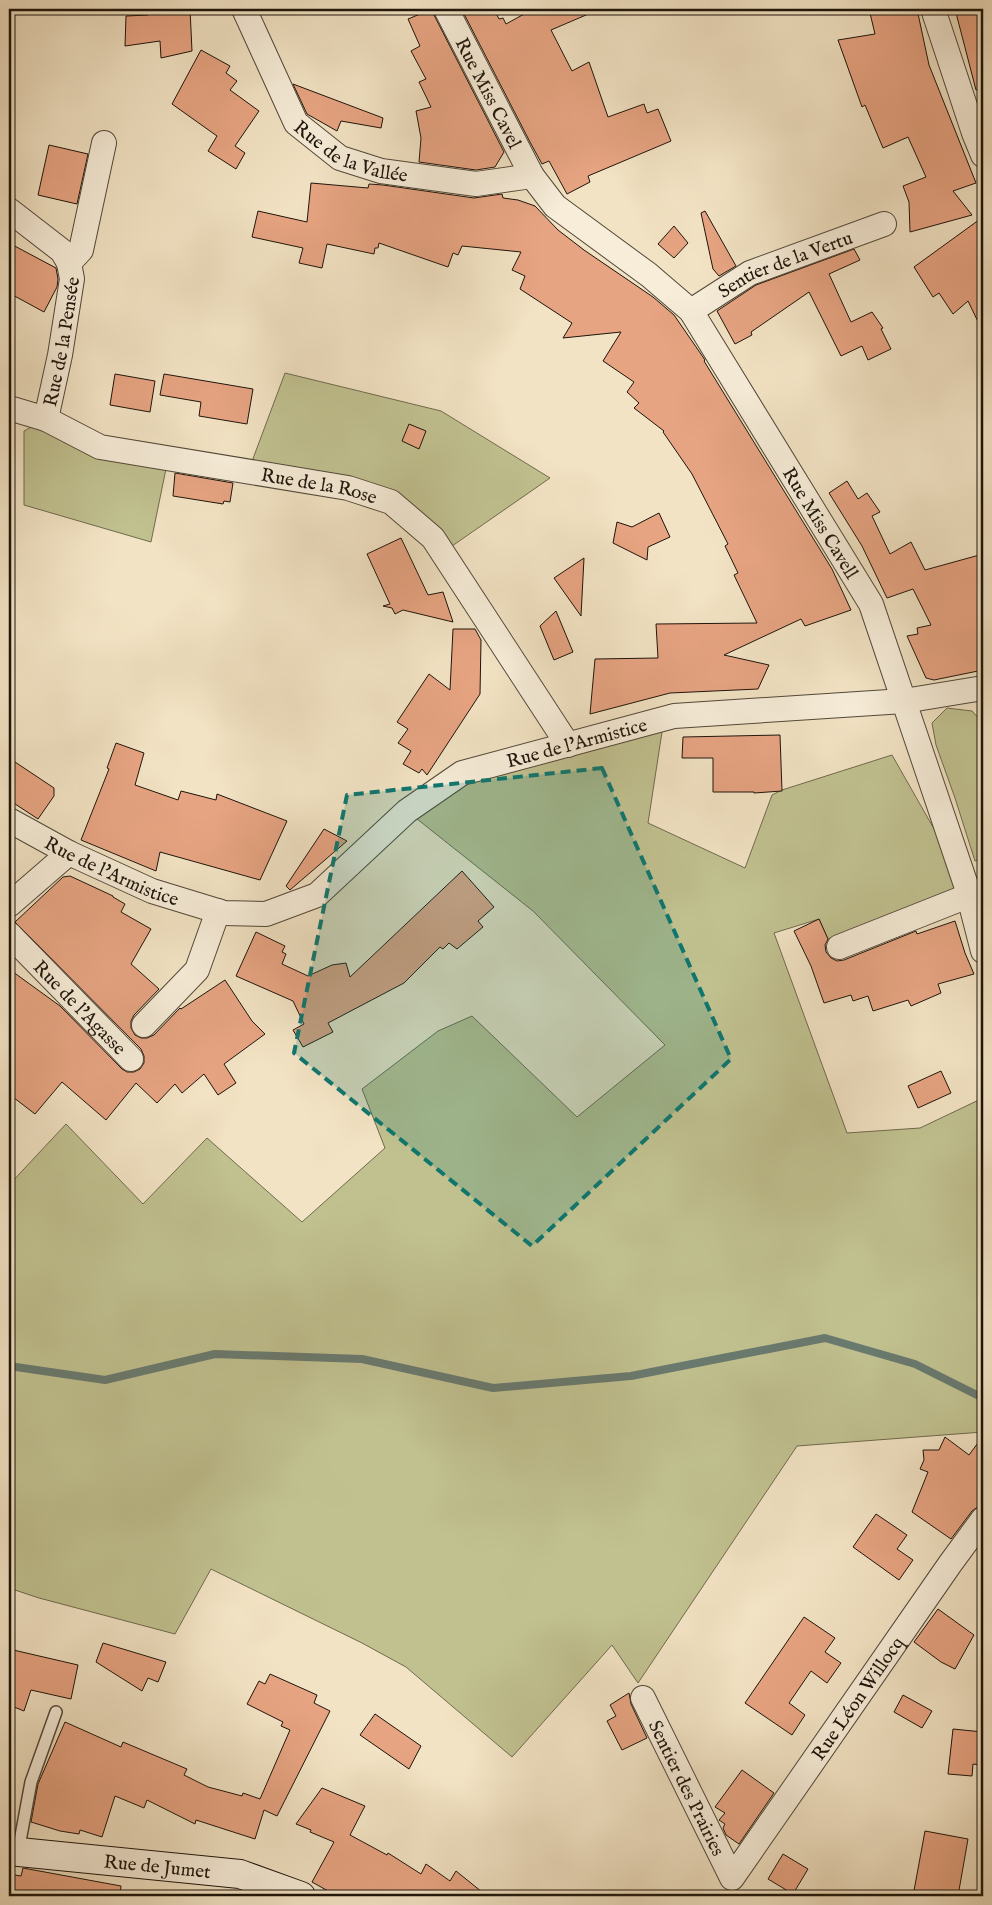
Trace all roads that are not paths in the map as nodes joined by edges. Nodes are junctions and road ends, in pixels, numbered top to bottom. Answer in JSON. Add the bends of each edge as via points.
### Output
{"nodes":[{"id":1,"x":244,"y":9,"type":"edge"},
{"id":2,"x":446,"y":9,"type":"edge"},
{"id":3,"x":933,"y":9,"type":"edge"},
{"id":4,"x":104,"y":143,"type":"dead end"},
{"id":5,"x":983,"y":154,"type":"edge"},
{"id":6,"x":532,"y":176,"type":"junction"},
{"id":7,"x":9,"y":210,"type":"edge"},
{"id":8,"x":884,"y":224,"type":"dead end"},
{"id":9,"x":69,"y":263,"type":"junction"},
{"id":10,"x":691,"y":311,"type":"junction"},
{"id":11,"x":9,"y":408,"type":"edge"},
{"id":12,"x":46,"y":419,"type":"junction"},
{"id":13,"x":983,"y":688,"type":"edge"},
{"id":14,"x":904,"y":701,"type":"junction"},
{"id":15,"x":568,"y":744,"type":"junction"},
{"id":16,"x":9,"y":820,"type":"edge"},
{"id":17,"x":69,"y":853,"type":"junction"},
{"id":18,"x":976,"y":894,"type":"edge"},
{"id":19,"x":9,"y":905,"type":"edge"},
{"id":20,"x":218,"y":911,"type":"junction"},
{"id":21,"x":9,"y":934,"type":"edge"},
{"id":22,"x":839,"y":947,"type":"dead end"},
{"id":23,"x":983,"y":951,"type":"edge"},
{"id":24,"x":144,"y":1025,"type":"dead end"},
{"id":25,"x":131,"y":1059,"type":"dead end"},
{"id":26,"x":983,"y":1519,"type":"edge"},
{"id":27,"x":643,"y":1698,"type":"dead end"},
{"id":28,"x":56,"y":1712,"type":"dead end"},
{"id":29,"x":14,"y":1851,"type":"edge"},
{"id":30,"x":732,"y":1878,"type":"joint"},
{"id":31,"x":301,"y":1896,"type":"edge"}],
"edges":[{"from":1,"to":6,"type":"street","name":"Rue de la Vallée","via":[[296,123],[340,158],[381,172],[476,184]]},
{"from":2,"to":6,"type":"street","name":"Rue Miss Cavel"},
{"from":3,"to":5,"type":"street"},
{"from":4,"to":9,"type":"street","name":"Rue de la Pensée","via":[[81,250]]},
{"from":6,"to":10,"type":"street","name":"Rue Miss Cavell","via":[[555,206],[649,275]]},
{"from":7,"to":9,"type":"street","via":[[62,250]]},
{"from":8,"to":10,"type":"street","name":"Sentier de la Vertu","via":[[750,273]]},
{"from":9,"to":12,"type":"street","name":"Rue de la Pensée","via":[[71,289]]},
{"from":10,"to":14,"type":"street","name":"Rue Miss Cavell","via":[[871,604]]},
{"from":11,"to":12,"type":"street","name":"Rue de la Pensée"},
{"from":12,"to":15,"type":"street","name":"Rue de la Rose","via":[[100,448],[348,488],[391,502],[433,538]]},
{"from":13,"to":14,"type":"street","name":"Rue de l'Armistice"},
{"from":14,"to":15,"type":"street","name":"Rue de l'Armistice","via":[[674,716]]},
{"from":14,"to":18,"type":"street","name":"Rue Miss Cavell"},
{"from":15,"to":20,"type":"street","name":"Rue de l'Armistice","via":[[462,773],[408,810],[317,895],[266,914]]},
{"from":16,"to":17,"type":"street","name":"Rue de l'Armistice"},
{"from":17,"to":19,"type":"street"},
{"from":17,"to":20,"type":"street","name":"Rue de l'Armistice","via":[[152,892]]},
{"from":18,"to":22,"type":"street"},
{"from":18,"to":23,"type":"street","name":"Rue Miss Cavell"},
{"from":20,"to":24,"type":"street","via":[[197,970]]},
{"from":21,"to":25,"type":"street","name":"Rue de l'Agasse"},
{"from":26,"to":30,"type":"street","name":"Rue Léon Willocq"},
{"from":27,"to":30,"type":"street","name":"Sentier des Prairies"},
{"from":28,"to":29,"type":"lane","via":[[31,1782]]},
{"from":29,"to":31,"type":"street","name":"Rue de Jumet","via":[[240,1874]]}]}
